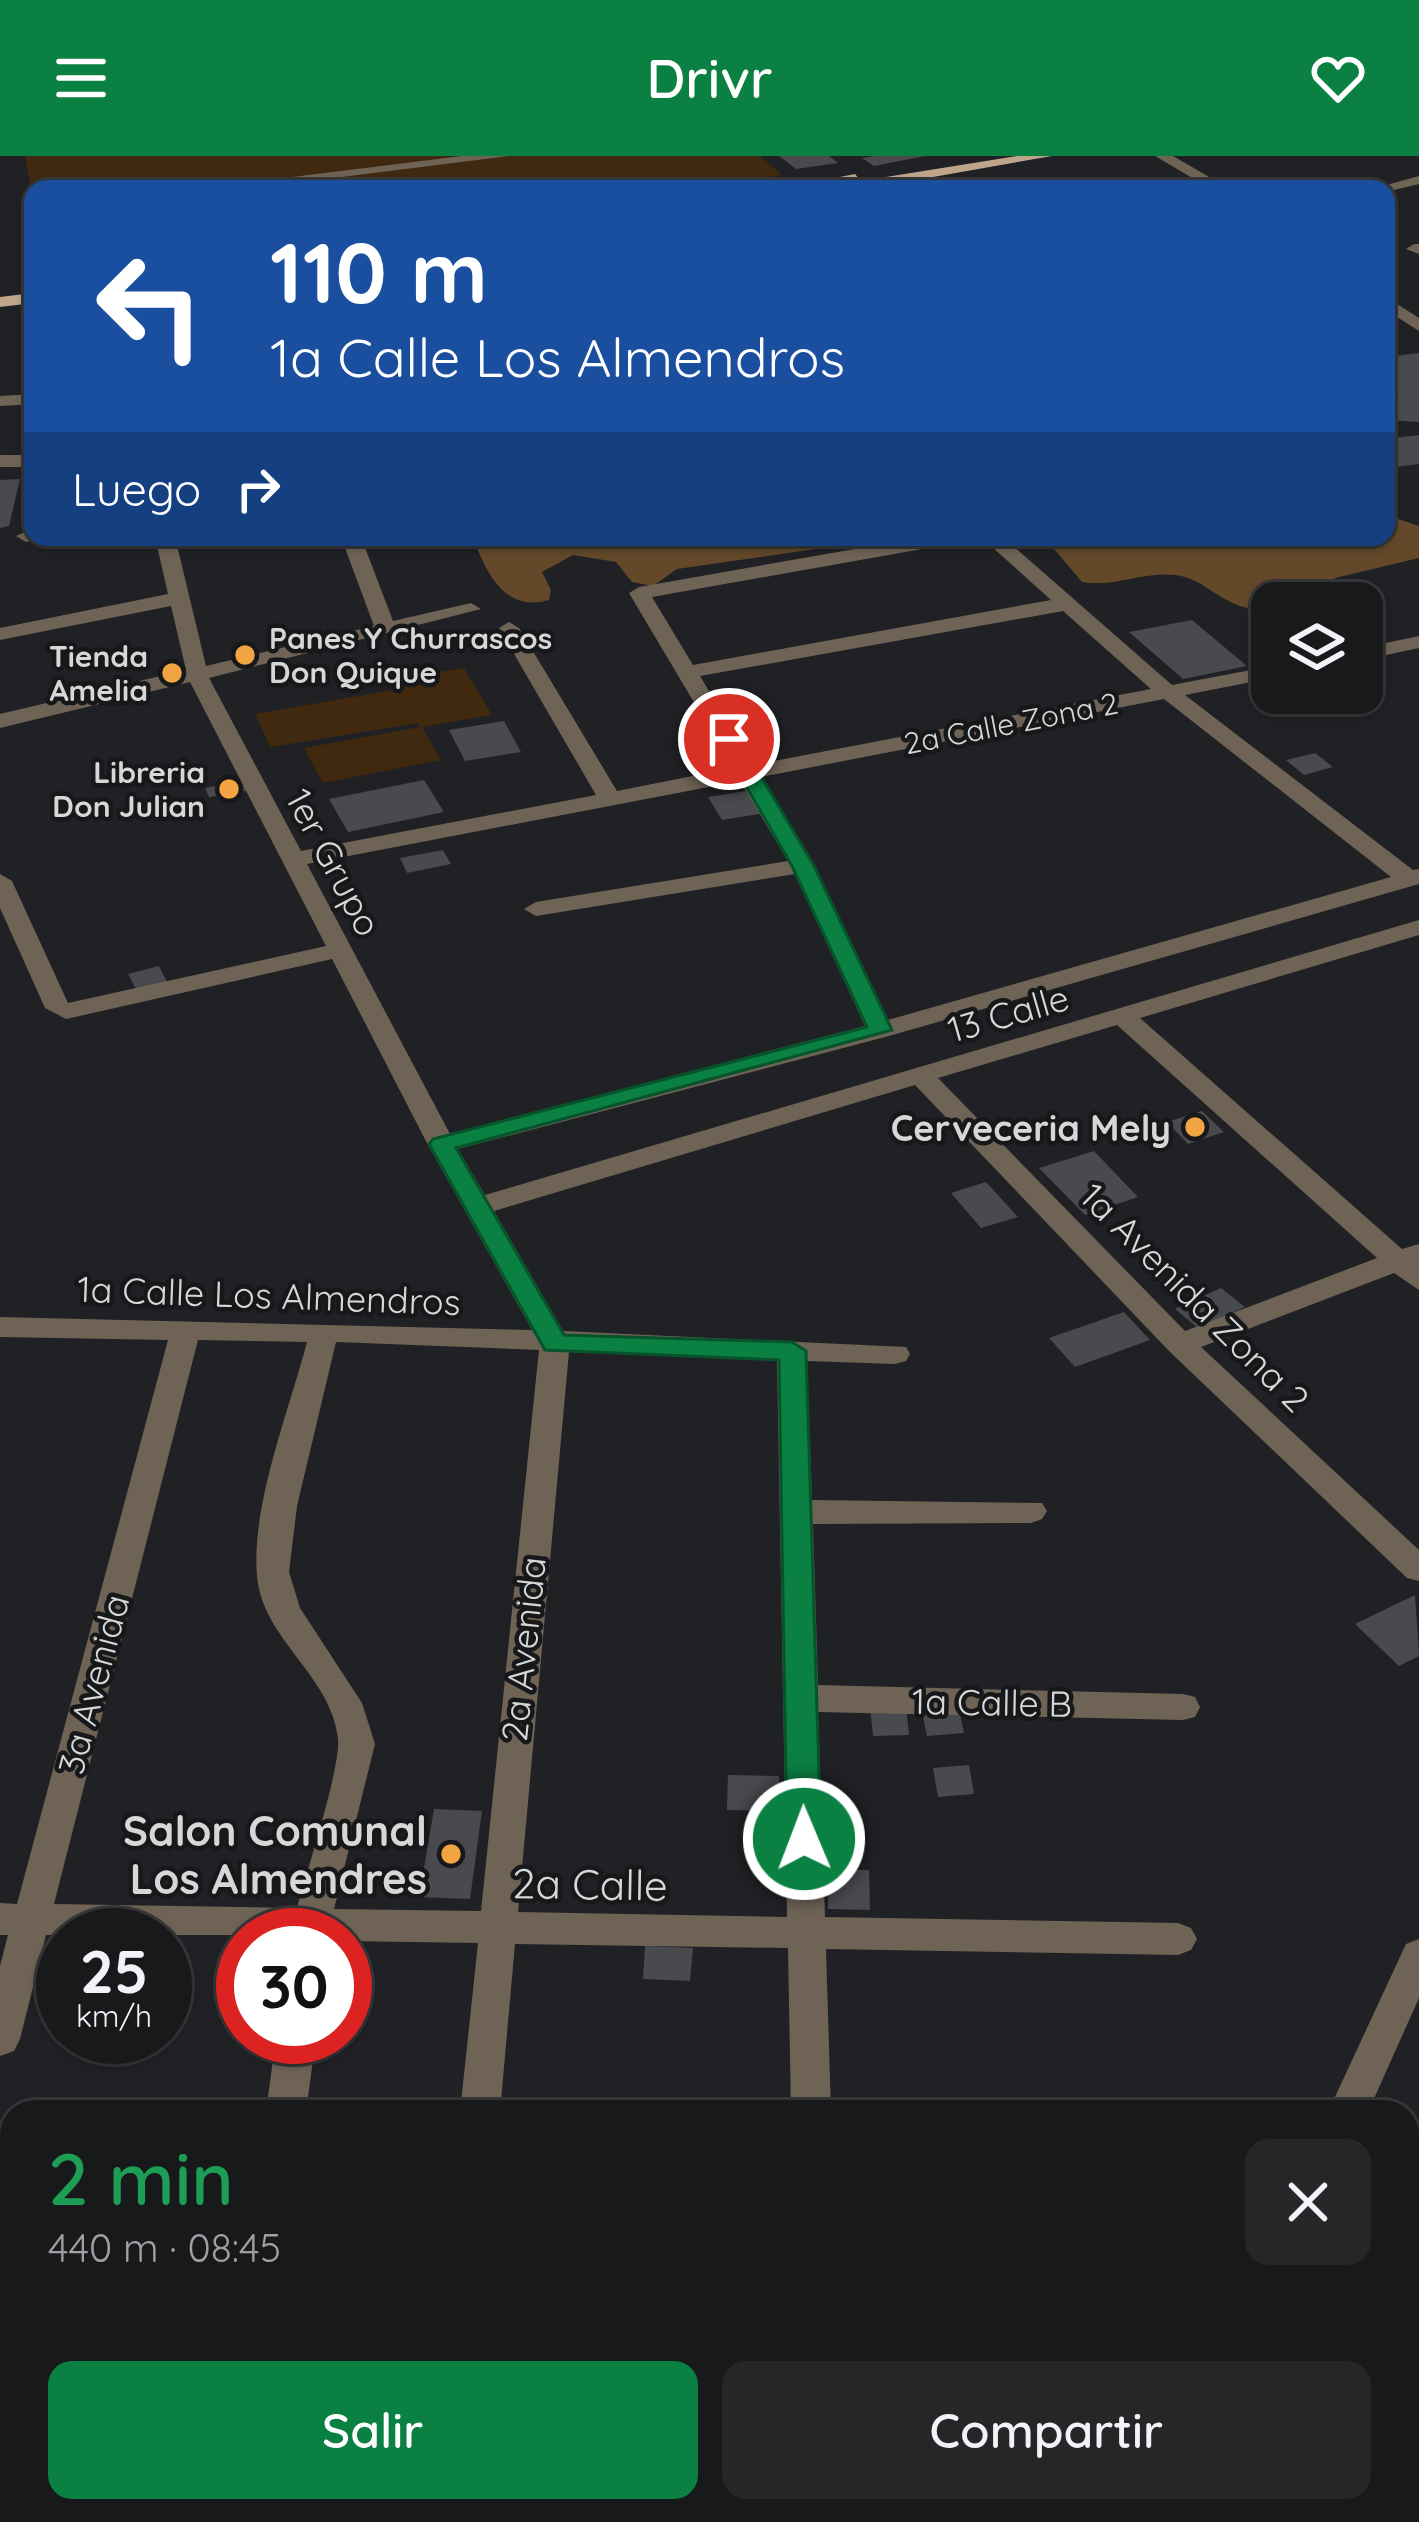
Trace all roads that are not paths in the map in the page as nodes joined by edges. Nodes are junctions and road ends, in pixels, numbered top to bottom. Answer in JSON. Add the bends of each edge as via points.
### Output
{"nodes":[{"id":1,"x":502,"y":156,"type":"edge"},
{"id":2,"x":991,"y":156,"type":"edge"},
{"id":3,"x":1045,"y":156,"type":"edge"},
{"id":4,"x":1162,"y":156,"type":"edge"},
{"id":5,"x":285,"y":180,"type":"edge"},
{"id":6,"x":843,"y":180,"type":"edge"},
{"id":7,"x":893,"y":180,"type":"edge"},
{"id":8,"x":1206,"y":180,"type":"edge"},
{"id":9,"x":167,"y":546,"type":"edge"},
{"id":10,"x":354,"y":546,"type":"edge"},
{"id":11,"x":902,"y":546,"type":"edge"},
{"id":12,"x":1001,"y":546,"type":"edge"},
{"id":13,"x":178,"y":598,"type":"junction"},
{"id":14,"x":1066,"y":604,"type":"junction"},
{"id":15,"x":471,"y":609,"type":"dead end"},
{"id":16,"x":509,"y":628,"type":"dead end"},
{"id":17,"x":386,"y":629,"type":"junction"},
{"id":18,"x":0,"y":634,"type":"edge"},
{"id":19,"x":1419,"y":642,"type":"edge"},
{"id":20,"x":1383,"y":650,"type":"edge"},
{"id":21,"x":688,"y":673,"type":"junction"},
{"id":22,"x":1251,"y":676,"type":"edge"},
{"id":23,"x":198,"y":677,"type":"junction"},
{"id":24,"x":1169,"y":693,"type":"junction"},
{"id":25,"x":0,"y":722,"type":"edge"},
{"id":26,"x":749,"y":772,"type":"junction"},
{"id":27,"x":610,"y":799,"type":"junction"},
{"id":28,"x":291,"y":860,"type":"junction"},
{"id":29,"x":803,"y":866,"type":"junction"},
{"id":30,"x":1414,"y":878,"type":"edge"},
{"id":31,"x":0,"y":881,"type":"edge"},
{"id":32,"x":536,"y":909,"type":"dead end"},
{"id":33,"x":1419,"y":928,"type":"edge"},
{"id":34,"x":339,"y":950,"type":"junction"},
{"id":35,"x":1123,"y":1017,"type":"junction"},
{"id":36,"x":880,"y":1030,"type":"junction"},
{"id":37,"x":921,"y":1076,"type":"junction"},
{"id":38,"x":442,"y":1144,"type":"junction"},
{"id":39,"x":479,"y":1206,"type":"junction"},
{"id":40,"x":1412,"y":1265,"type":"edge"},
{"id":41,"x":0,"y":1327,"type":"edge"},
{"id":42,"x":186,"y":1330,"type":"junction"},
{"id":43,"x":324,"y":1332,"type":"junction"},
{"id":44,"x":1180,"y":1343,"type":"junction"},
{"id":45,"x":555,"y":1344,"type":"junction"},
{"id":46,"x":792,"y":1351,"type":"junction"},
{"id":47,"x":895,"y":1354,"type":"dead end"},
{"id":48,"x":1030,"y":1511,"type":"dead end"},
{"id":49,"x":796,"y":1512,"type":"junction"},
{"id":50,"x":1419,"y":1568,"type":"edge"},
{"id":51,"x":801,"y":1698,"type":"junction"},
{"id":52,"x":1183,"y":1707,"type":"dead end"},
{"id":53,"x":315,"y":1908,"type":"edge"},
{"id":54,"x":16,"y":1919,"type":"edge"},
{"id":55,"x":216,"y":1926,"type":"edge"},
{"id":56,"x":494,"y":1927,"type":"junction"},
{"id":57,"x":372,"y":1928,"type":"edge"},
{"id":58,"x":806,"y":1933,"type":"junction"},
{"id":59,"x":1178,"y":1939,"type":"dead end"},
{"id":60,"x":1419,"y":1955,"type":"edge"},
{"id":61,"x":0,"y":2039,"type":"edge"},
{"id":62,"x":292,"y":2064,"type":"edge"},
{"id":63,"x":288,"y":2100,"type":"edge"},
{"id":64,"x":481,"y":2100,"type":"edge"},
{"id":65,"x":811,"y":2100,"type":"edge"},
{"id":66,"x":1353,"y":2100,"type":"edge"}],
"edges":[{"from":1,"to":5,"type":"street"},
{"from":2,"to":6,"type":"main road"},
{"from":3,"to":7,"type":"main road"},
{"from":4,"to":8,"type":"street"},
{"from":9,"to":13,"type":"street","name":"1er Grupo"},
{"from":10,"to":17,"type":"street"},
{"from":11,"to":21,"type":"street","via":[[639,596]]},
{"from":12,"to":14,"type":"street"},
{"from":13,"to":18,"type":"street"},
{"from":13,"to":23,"type":"street","name":"1er Grupo"},
{"from":14,"to":21,"type":"street"},
{"from":14,"to":24,"type":"street"},
{"from":15,"to":17,"type":"street"},
{"from":16,"to":27,"type":"street"},
{"from":17,"to":23,"type":"street"},
{"from":19,"to":20,"type":"street"},
{"from":21,"to":26,"type":"street"},
{"from":22,"to":24,"type":"street","name":"2a Calle Zona 2"},
{"from":23,"to":25,"type":"street"},
{"from":23,"to":28,"type":"street","name":"1er Grupo"},
{"from":24,"to":26,"type":"street","name":"2a Calle Zona 2"},
{"from":24,"to":30,"type":"street"},
{"from":26,"to":27,"type":"street","name":"2a Calle Zona 2"},
{"from":26,"to":29,"type":"street"},
{"from":27,"to":28,"type":"street","name":"2a Calle Zona 2"},
{"from":28,"to":34,"type":"street","name":"1er Grupo"},
{"from":29,"to":32,"type":"street"},
{"from":29,"to":36,"type":"street"},
{"from":30,"to":36,"type":"street"},
{"from":31,"to":34,"type":"street","via":[[66,1011]]},
{"from":33,"to":35,"type":"street","name":"13 Calle"},
{"from":34,"to":38,"type":"street","name":"1er Grupo"},
{"from":35,"to":37,"type":"street","name":"13 Calle"},
{"from":35,"to":40,"type":"street"},
{"from":36,"to":38,"type":"street"},
{"from":37,"to":39,"type":"street","name":"13 Calle"},
{"from":37,"to":44,"type":"street","name":"1a Avenida Zona 2"},
{"from":38,"to":39,"type":"street","name":"1er Grupo"},
{"from":39,"to":45,"type":"street"},
{"from":40,"to":44,"type":"street"},
{"from":41,"to":42,"type":"street","name":"1a Calle Los Almendros"},
{"from":42,"to":43,"type":"street","name":"1a Calle Los Almendros"},
{"from":42,"to":54,"type":"street","name":"3a Avenida"},
{"from":43,"to":45,"type":"street","name":"1a Calle Los Almendros"},
{"from":43,"to":53,"type":"street","via":[[269,1571],[297,1635],[354,1713],[357,1744]]},
{"from":44,"to":50,"type":"street","name":"1a Avenida Zona 2"},
{"from":45,"to":46,"type":"street","name":"1a Calle Los Almendros"},
{"from":45,"to":56,"type":"street","name":"2a Avenida"},
{"from":46,"to":47,"type":"street","name":"1a Calle Los Almendros"},
{"from":46,"to":49,"type":"street"},
{"from":48,"to":49,"type":"street"},
{"from":49,"to":51,"type":"street"},
{"from":51,"to":52,"type":"street","name":"1a Calle B"},
{"from":51,"to":58,"type":"street"},
{"from":54,"to":55,"type":"street","name":"2a Calle"},
{"from":54,"to":61,"type":"street","name":"3a Avenida"},
{"from":56,"to":57,"type":"street","name":"2a Calle"},
{"from":56,"to":58,"type":"street","name":"2a Calle"},
{"from":56,"to":64,"type":"street","name":"2a Avenida"},
{"from":58,"to":59,"type":"street","name":"2a Calle"},
{"from":58,"to":65,"type":"street"},
{"from":60,"to":66,"type":"street"},
{"from":62,"to":63,"type":"street"}]}
